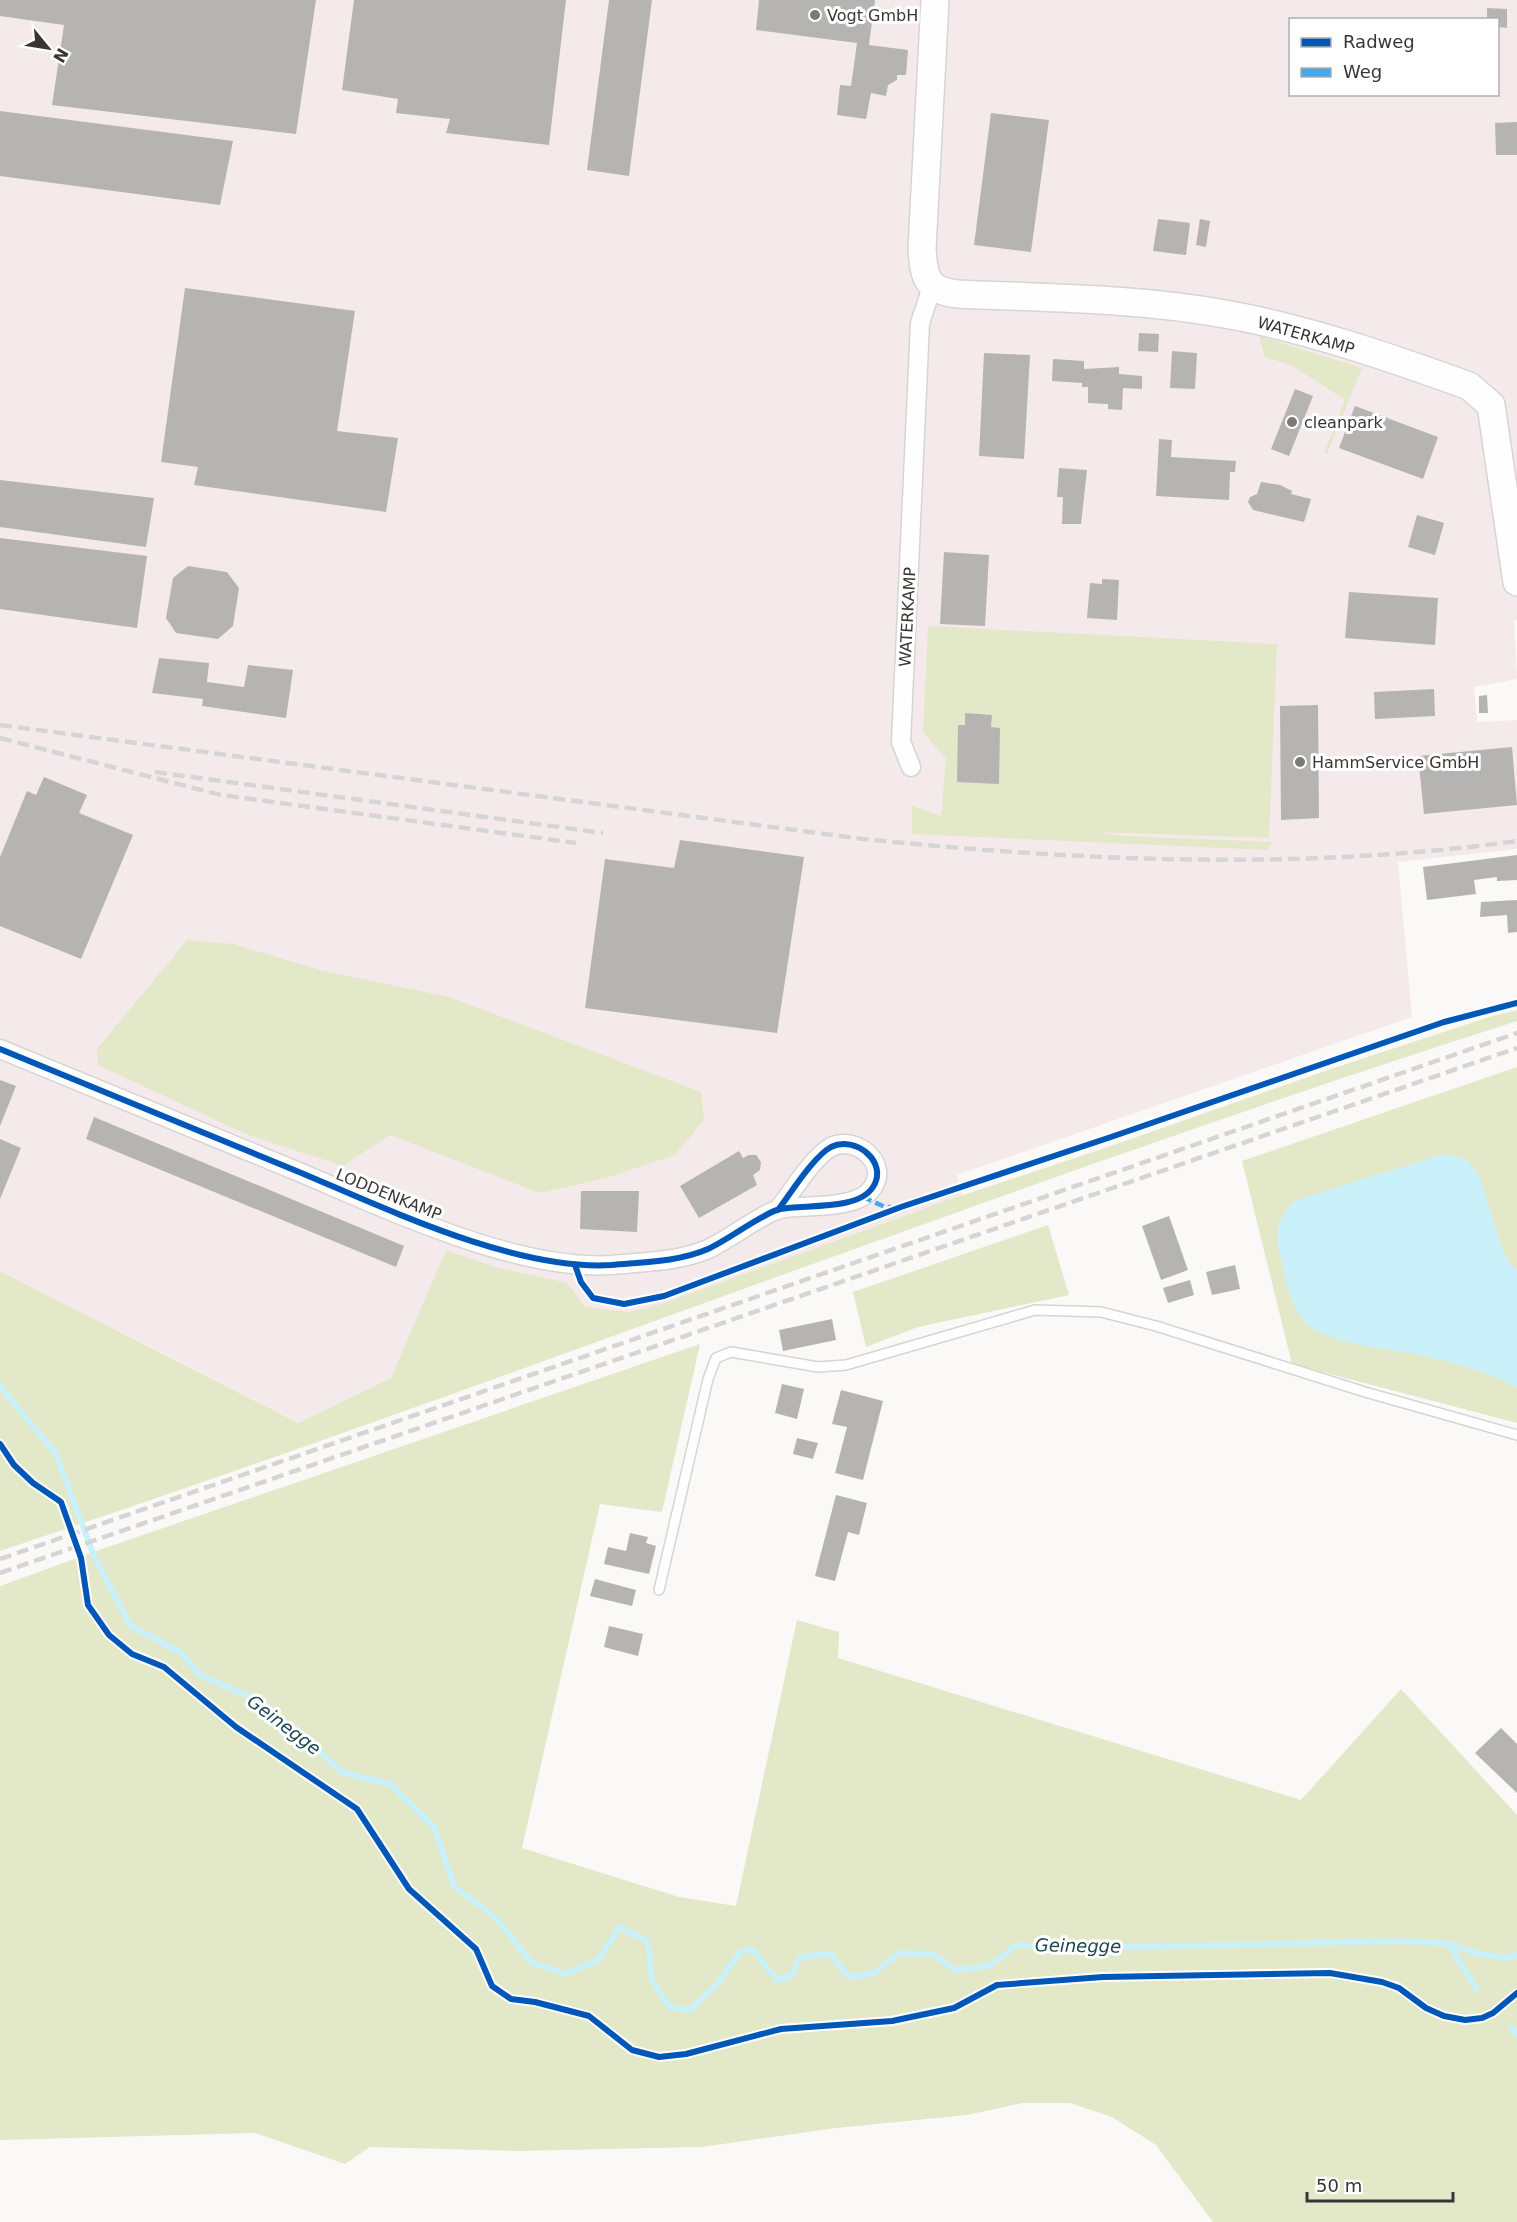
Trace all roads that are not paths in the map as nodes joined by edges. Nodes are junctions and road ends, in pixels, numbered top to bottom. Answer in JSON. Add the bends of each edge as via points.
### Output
{"nodes":[{"id":1,"x":934,"y":0,"type":"edge"},
{"id":2,"x":932,"y":287,"type":"junction"},
{"id":3,"x":1517,"y":582,"type":"edge"},
{"id":4,"x":911,"y":767,"type":"dead end"},
{"id":5,"x":0,"y":1049,"type":"edge"},
{"id":6,"x":778,"y":1210,"type":"junction"},
{"id":7,"x":1517,"y":1435,"type":"edge"},
{"id":8,"x":659,"y":1590,"type":"dead end"}],
"edges":[{"from":1,"to":2,"type":"street","via":[[922,249],[923,270]]},
{"from":2,"to":3,"type":"street","name":"WATERKAMP","via":[[958,294],[1139,303],[1224,314],[1276,325],[1469,386],[1491,405]]},
{"from":2,"to":4,"type":"street","name":"WATERKAMP","via":[[920,323],[902,731]]},
{"from":5,"to":6,"type":"street","name":"LODDENKAMP","via":[[427,1224],[531,1258],[575,1265],[665,1260],[706,1250]]},
{"from":6,"to":6,"type":"street","name":"LODDENKAMP","via":[[831,1148],[854,1146],[874,1159],[878,1172],[875,1183],[863,1197]]},
{"from":7,"to":8,"type":"lane","via":[[1101,1312],[1035,1310],[846,1365],[818,1367],[731,1352],[716,1358],[708,1379]]}]}
